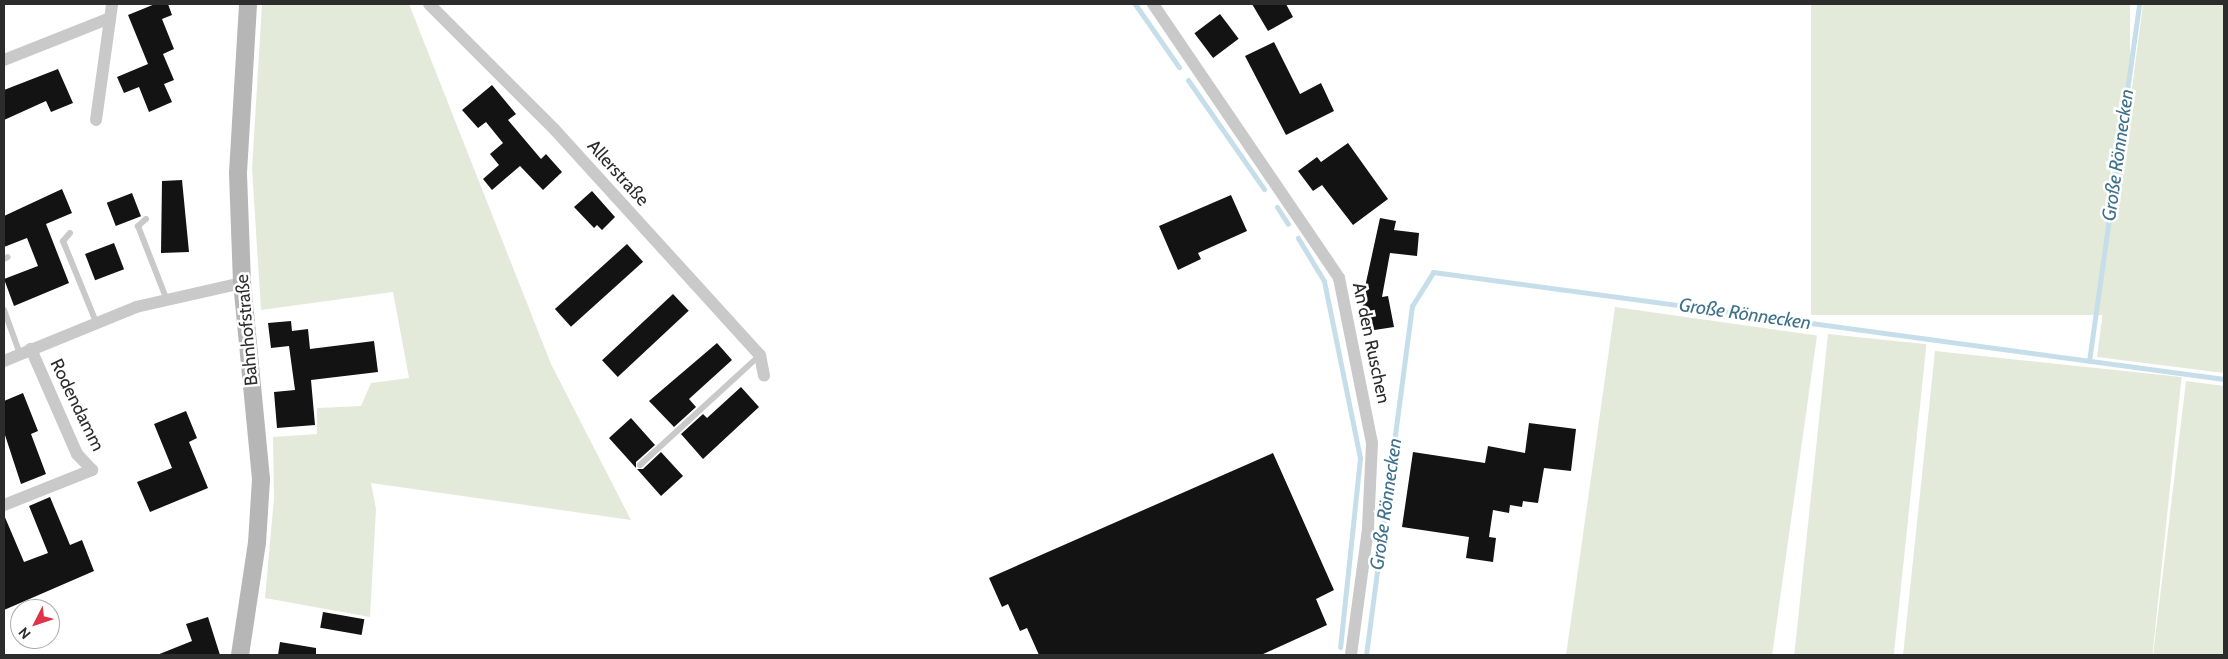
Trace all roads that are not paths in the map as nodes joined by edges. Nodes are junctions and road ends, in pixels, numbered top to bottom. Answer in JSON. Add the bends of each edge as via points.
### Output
{"nodes":[{"id":1,"x":112,"y":4,"type":"edge"},
{"id":2,"x":248,"y":4,"type":"edge"},
{"id":3,"x":430,"y":4,"type":"edge"},
{"id":4,"x":1154,"y":4,"type":"edge"},
{"id":5,"x":110,"y":18,"type":"junction"},
{"id":6,"x":4,"y":60,"type":"edge"},
{"id":7,"x":96,"y":120,"type":"dead end"},
{"id":8,"x":146,"y":219,"type":"dead end"},
{"id":9,"x":70,"y":233,"type":"dead end"},
{"id":10,"x":242,"y":283,"type":"junction"},
{"id":11,"x":166,"y":298,"type":"junction"},
{"id":12,"x":4,"y":310,"type":"edge"},
{"id":13,"x":96,"y":322,"type":"junction"},
{"id":14,"x":25,"y":352,"type":"junction"},
{"id":15,"x":760,"y":355,"type":"junction"},
{"id":16,"x":4,"y":361,"type":"edge"},
{"id":17,"x":764,"y":376,"type":"dead end"},
{"id":18,"x":640,"y":465,"type":"dead end"},
{"id":19,"x":4,"y":505,"type":"edge"},
{"id":20,"x":240,"y":655,"type":"edge"},
{"id":21,"x":1352,"y":655,"type":"edge"}],
"edges":[{"from":1,"to":5,"type":"street"},
{"from":2,"to":10,"type":"street","name":"Bahnhofstraße","via":[[238,173]]},
{"from":3,"to":15,"type":"street","name":"Allerstraße","via":[[556,130]]},
{"from":4,"to":21,"type":"street","name":"An den Ruschen","via":[[1339,278],[1372,443],[1368,529]]},
{"from":5,"to":6,"type":"street"},
{"from":5,"to":7,"type":"street"},
{"from":8,"to":11,"type":"lane","via":[[138,226]]},
{"from":9,"to":13,"type":"lane","via":[[63,241]]},
{"from":10,"to":11,"type":"street","name":"Rodendamm"},
{"from":10,"to":20,"type":"street","name":"Bahnhofstraße","via":[[261,479],[257,543]]},
{"from":11,"to":13,"type":"street","name":"Rodendamm"},
{"from":12,"to":14,"type":"lane","name":"Rodendamm"},
{"from":13,"to":14,"type":"street","name":"Rodendamm"},
{"from":14,"to":16,"type":"street","name":"Rodendamm"},
{"from":14,"to":19,"type":"street","name":"Rodendamm","via":[[77,454],[92,470]]},
{"from":15,"to":17,"type":"street"},
{"from":15,"to":18,"type":"lane"}]}
